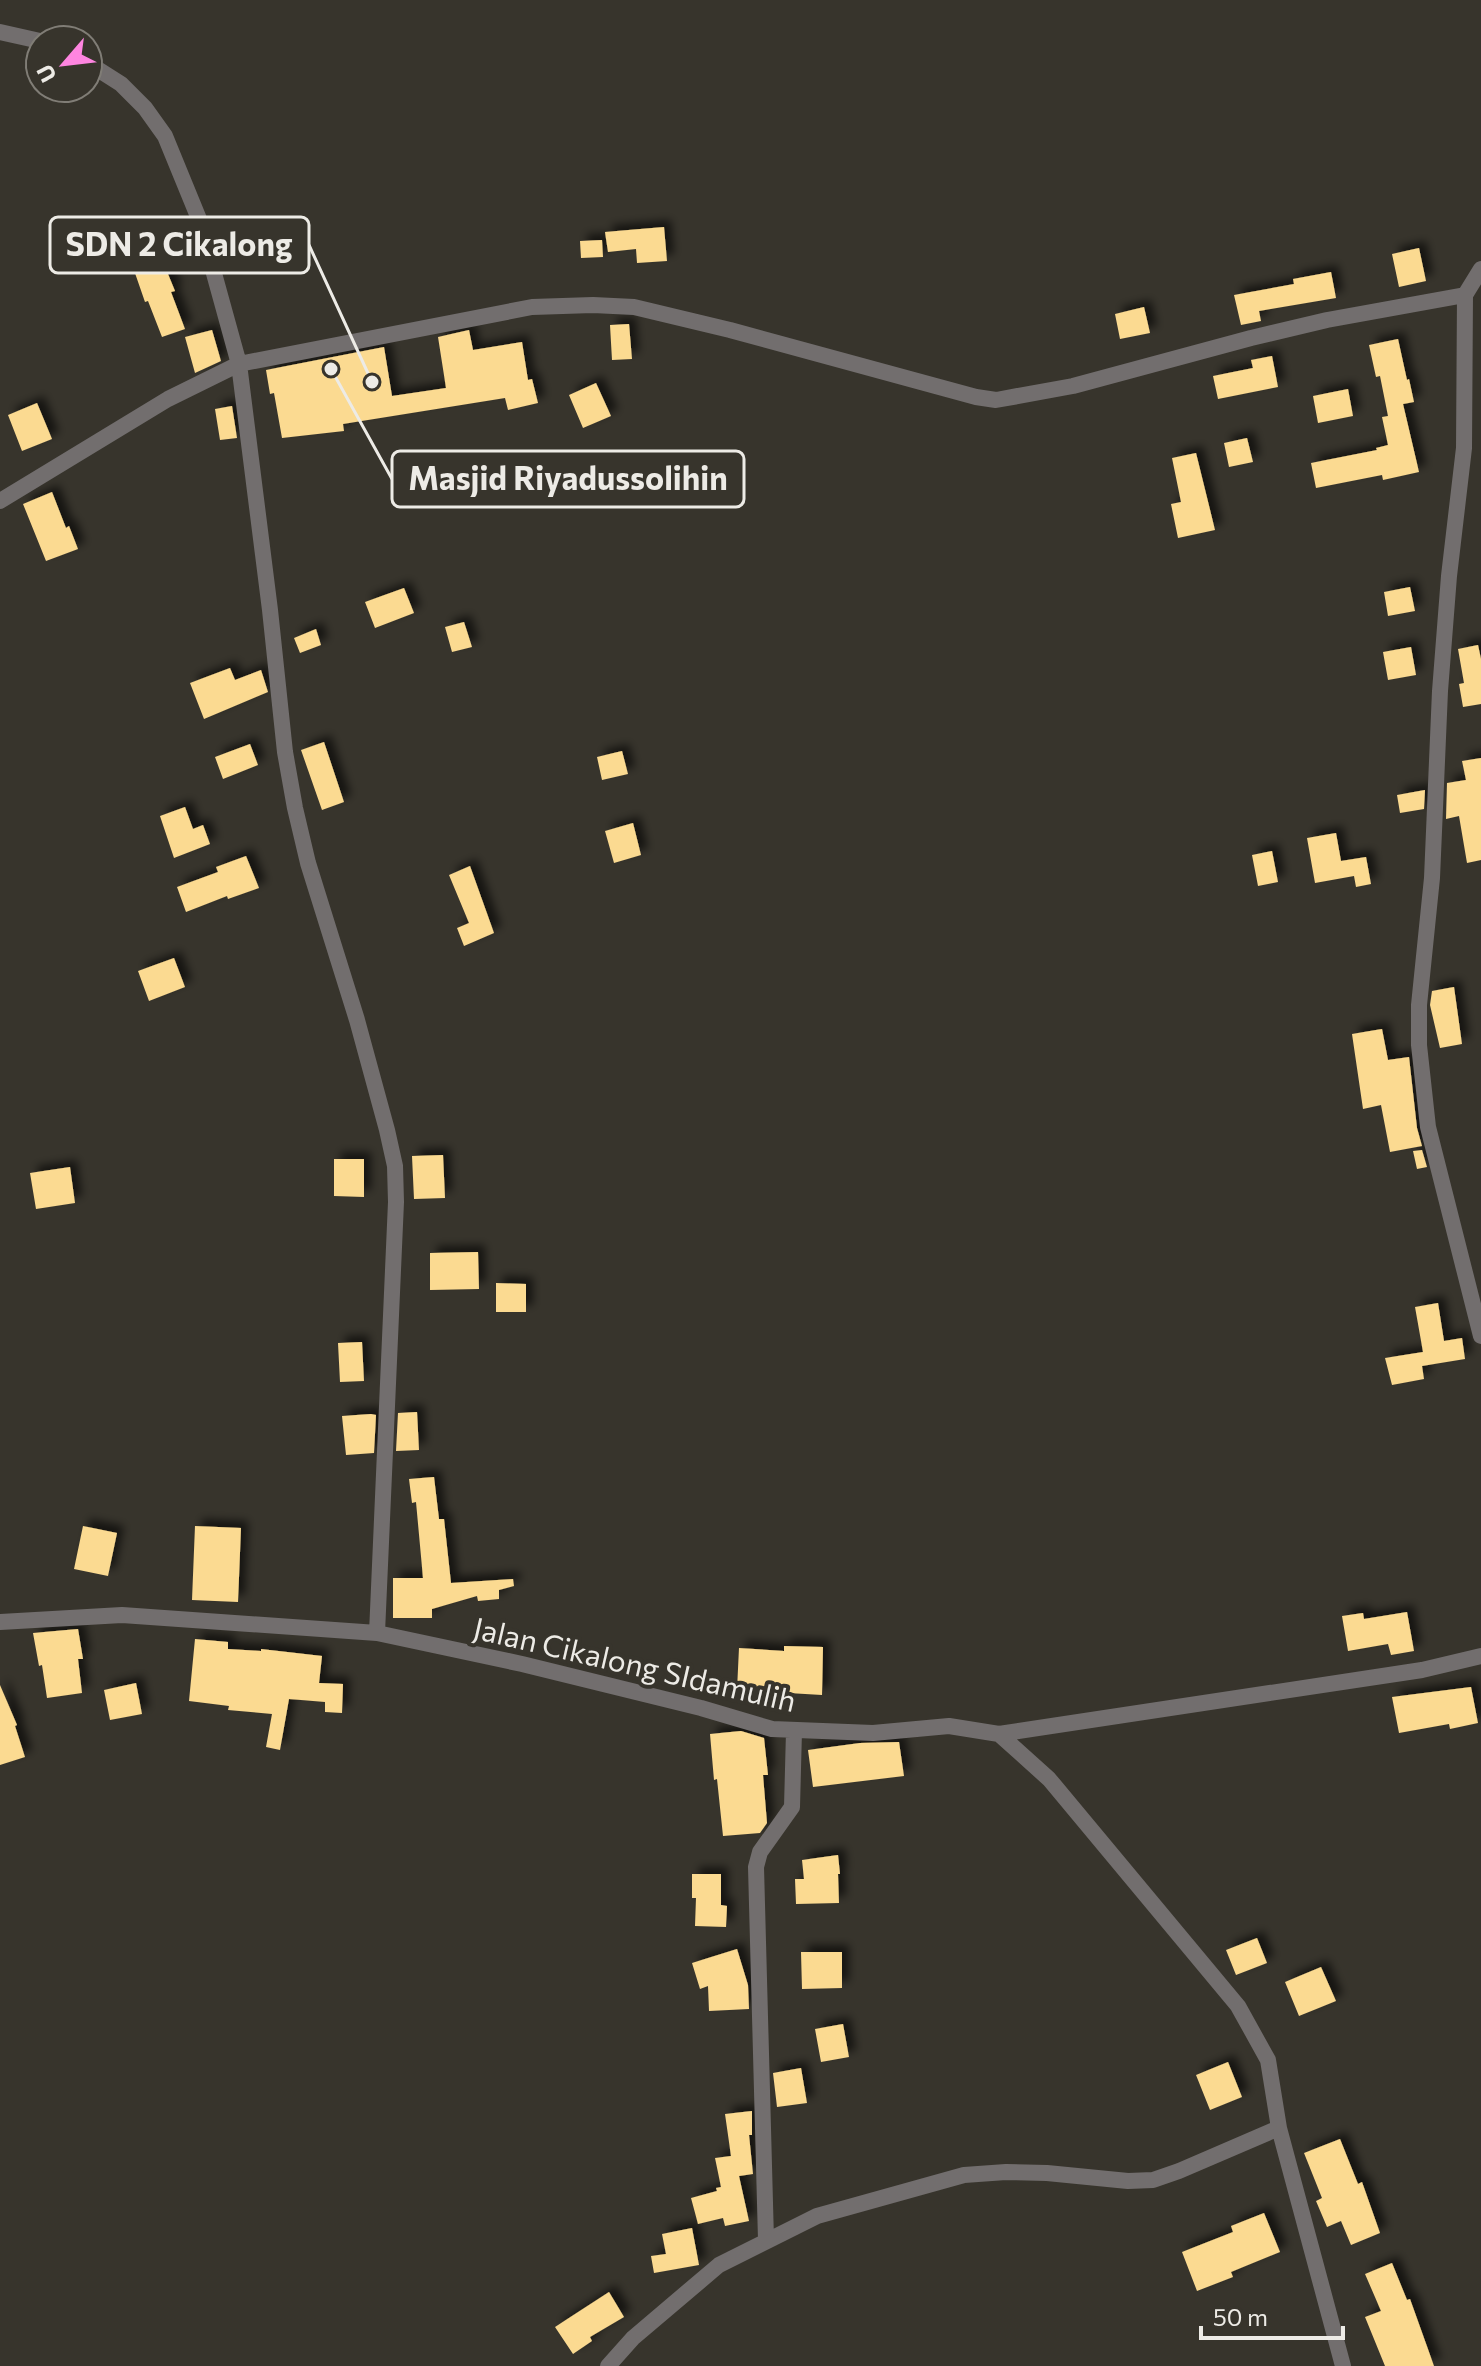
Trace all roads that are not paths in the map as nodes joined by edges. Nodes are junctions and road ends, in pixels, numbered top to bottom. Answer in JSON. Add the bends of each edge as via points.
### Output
{"nodes":[{"id":1,"x":0,"y":32,"type":"edge"},
{"id":2,"x":24,"y":37,"type":"edge"},
{"id":3,"x":104,"y":73,"type":"edge"},
{"id":4,"x":1481,"y":269,"type":"edge"},
{"id":5,"x":1465,"y":295,"type":"junction"},
{"id":6,"x":239,"y":364,"type":"junction"},
{"id":7,"x":0,"y":501,"type":"edge"},
{"id":8,"x":1481,"y":1336,"type":"edge"},
{"id":9,"x":0,"y":1622,"type":"edge"},
{"id":10,"x":377,"y":1633,"type":"junction"},
{"id":11,"x":1481,"y":1656,"type":"edge"},
{"id":12,"x":794,"y":1731,"type":"junction"},
{"id":13,"x":999,"y":1734,"type":"junction"},
{"id":14,"x":1279,"y":2128,"type":"junction"},
{"id":15,"x":766,"y":2240,"type":"junction"},
{"id":16,"x":608,"y":2366,"type":"edge"},
{"id":17,"x":1343,"y":2366,"type":"edge"}],
"edges":[{"from":1,"to":2,"type":"street"},
{"from":3,"to":6,"type":"street","via":[[145,108],[165,136],[199,219]]},
{"from":4,"to":5,"type":"street"},
{"from":5,"to":6,"type":"street","via":[[1327,320],[1073,386],[996,400],[677,316],[593,305],[532,307]]},
{"from":5,"to":8,"type":"street","via":[[1464,448],[1440,691],[1419,1045],[1428,1127]]},
{"from":6,"to":7,"type":"street","via":[[168,399]]},
{"from":6,"to":10,"type":"street","via":[[295,808],[395,1166]]},
{"from":9,"to":10,"type":"street","name":"Jalan Cikalong SIdamulih","via":[[122,1615]]},
{"from":10,"to":12,"type":"street","name":"Jalan Cikalong SIdamulih"},
{"from":11,"to":13,"type":"street","name":"Jalan Cikalong SIdamulih","via":[[1422,1670]]},
{"from":12,"to":13,"type":"street","name":"Jalan Cikalong SIdamulih","via":[[873,1733],[949,1726]]},
{"from":12,"to":15,"type":"street","via":[[792,1807],[760,1852],[756,1876]]},
{"from":13,"to":14,"type":"street","via":[[1049,1779],[1238,2006],[1268,2060]]},
{"from":14,"to":15,"type":"street","via":[[1153,2180],[1033,2172],[964,2175],[817,2216]]},
{"from":14,"to":17,"type":"street"},
{"from":15,"to":16,"type":"street","via":[[719,2265]]}]}
